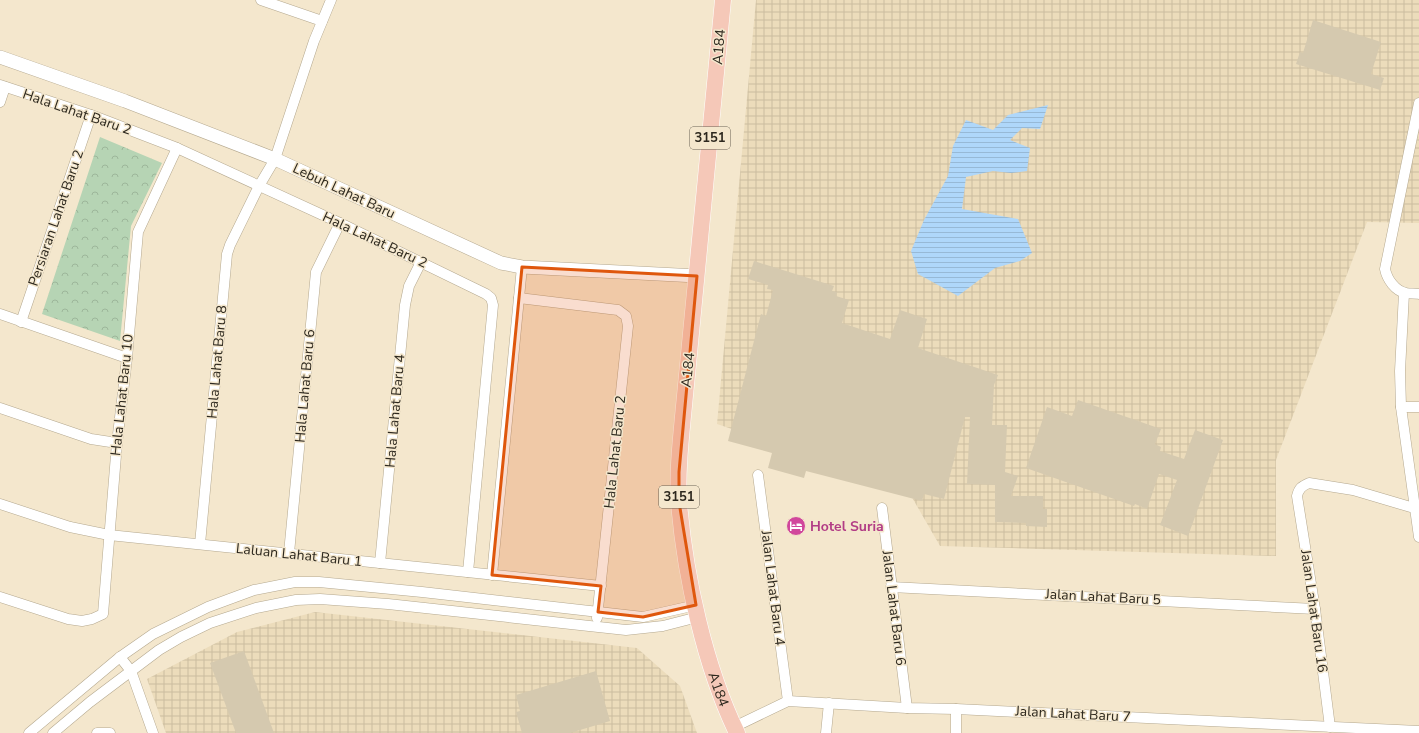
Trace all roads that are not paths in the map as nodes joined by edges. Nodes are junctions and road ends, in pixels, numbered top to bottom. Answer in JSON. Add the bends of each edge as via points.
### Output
{"nodes":[{"id":1,"x":261,"y":0,"type":"edge"},
{"id":2,"x":331,"y":0,"type":"edge"},
{"id":3,"x":723,"y":0,"type":"edge"},
{"id":4,"x":322,"y":21,"type":"junction"},
{"id":5,"x":0,"y":56,"type":"edge"},
{"id":6,"x":3,"y":86,"type":"edge"},
{"id":7,"x":0,"y":102,"type":"edge"},
{"id":8,"x":1419,"y":103,"type":"edge"},
{"id":9,"x":91,"y":115,"type":"junction"},
{"id":10,"x":177,"y":148,"type":"junction"},
{"id":11,"x":275,"y":159,"type":"junction"},
{"id":12,"x":258,"y":186,"type":"junction"},
{"id":13,"x":340,"y":223,"type":"junction"},
{"id":14,"x":421,"y":262,"type":"junction"},
{"id":15,"x":522,"y":266,"type":"junction"},
{"id":16,"x":697,"y":276,"type":"junction"},
{"id":17,"x":1404,"y":293,"type":"junction"},
{"id":18,"x":1419,"y":294,"type":"edge"},
{"id":19,"x":519,"y":298,"type":"junction"},
{"id":20,"x":0,"y":314,"type":"edge"},
{"id":21,"x":21,"y":322,"type":"junction"},
{"id":22,"x":127,"y":358,"type":"junction"},
{"id":23,"x":1401,"y":407,"type":"junction"},
{"id":24,"x":1419,"y":407,"type":"edge"},
{"id":25,"x":0,"y":408,"type":"edge"},
{"id":26,"x":117,"y":443,"type":"junction"},
{"id":27,"x":758,"y":474,"type":"dead end"},
{"id":28,"x":0,"y":504,"type":"edge"},
{"id":29,"x":882,"y":508,"type":"dead end"},
{"id":30,"x":1414,"y":508,"type":"junction"},
{"id":31,"x":109,"y":535,"type":"junction"},
{"id":32,"x":1419,"y":537,"type":"edge"},
{"id":33,"x":200,"y":544,"type":"junction"},
{"id":34,"x":289,"y":554,"type":"junction"},
{"id":35,"x":380,"y":563,"type":"junction"},
{"id":36,"x":468,"y":572,"type":"junction"},
{"id":37,"x":492,"y":575,"type":"junction"},
{"id":38,"x":601,"y":586,"type":"junction"},
{"id":39,"x":891,"y":587,"type":"junction"},
{"id":40,"x":0,"y":597,"type":"edge"},
{"id":41,"x":1315,"y":609,"type":"junction"},
{"id":42,"x":697,"y":611,"type":"junction"},
{"id":43,"x":598,"y":612,"type":"junction"},
{"id":44,"x":596,"y":626,"type":"junction"},
{"id":45,"x":120,"y":657,"type":"junction"},
{"id":46,"x":131,"y":671,"type":"junction"},
{"id":47,"x":788,"y":701,"type":"junction"},
{"id":48,"x":829,"y":703,"type":"junction"},
{"id":49,"x":906,"y":708,"type":"junction"},
{"id":50,"x":956,"y":709,"type":"junction"},
{"id":51,"x":1330,"y":727,"type":"junction"},
{"id":52,"x":1305,"y":729,"type":"edge"},
{"id":53,"x":735,"y":730,"type":"edge"},
{"id":54,"x":1419,"y":731,"type":"edge"},
{"id":55,"x":97,"y":732,"type":"edge"},
{"id":56,"x":29,"y":733,"type":"edge"},
{"id":57,"x":53,"y":733,"type":"edge"},
{"id":58,"x":110,"y":733,"type":"edge"},
{"id":59,"x":153,"y":733,"type":"edge"},
{"id":60,"x":826,"y":733,"type":"edge"},
{"id":61,"x":956,"y":733,"type":"edge"}],
"edges":[{"from":1,"to":4,"type":"street"},
{"from":2,"to":4,"type":"street","name":"Hala Lahat Baru 8"},
{"from":3,"to":16,"type":"main road","name":"A184","number":"3151"},
{"from":4,"to":11,"type":"street","name":"Hala Lahat Baru 8"},
{"from":5,"to":11,"type":"street","name":"Lebuh Lahat Baru"},
{"from":6,"to":7,"type":"street"},
{"from":6,"to":9,"type":"street","name":"Hala Lahat Baru 2"},
{"from":8,"to":17,"type":"street","via":[[1385,269],[1387,277],[1396,289]]},
{"from":9,"to":10,"type":"street","name":"Hala Lahat Baru 2"},
{"from":9,"to":21,"type":"street","name":"Persiaran Lahat Baru 2"},
{"from":10,"to":12,"type":"street","name":"Hala Lahat Baru 2"},
{"from":10,"to":22,"type":"street","name":"Hala Lahat Baru 10","via":[[138,232]]},
{"from":11,"to":12,"type":"street","name":"Hala Lahat Baru 8"},
{"from":11,"to":15,"type":"street","name":"Lebuh Lahat Baru","via":[[501,263]]},
{"from":12,"to":13,"type":"street","name":"Hala Lahat Baru 2"},
{"from":12,"to":33,"type":"street","name":"Hala Lahat Baru 8","via":[[227,254]]},
{"from":13,"to":14,"type":"street","name":"Hala Lahat Baru 2"},
{"from":13,"to":34,"type":"street","name":"Hala Lahat Baru 6","via":[[316,272]]},
{"from":14,"to":35,"type":"street","name":"Hala Lahat Baru 4","via":[[408,291],[405,305]]},
{"from":14,"to":36,"type":"street","name":"Hala Lahat Baru 2","via":[[486,294],[491,298],[493,305]]},
{"from":15,"to":16,"type":"street","name":"Lebuh Lahat Baru"},
{"from":15,"to":19,"type":"street"},
{"from":16,"to":42,"type":"main road","name":"A184","number":"3151","via":[[680,445],[679,495],[688,572]]},
{"from":17,"to":18,"type":"street"},
{"from":17,"to":23,"type":"street"},
{"from":19,"to":37,"type":"street"},
{"from":19,"to":38,"type":"street","name":"Hala Lahat Baru 2","via":[[618,310],[626,316],[628,326]]},
{"from":20,"to":21,"type":"street"},
{"from":21,"to":22,"type":"street"},
{"from":22,"to":26,"type":"street","name":"Hala Lahat Baru 10"},
{"from":23,"to":24,"type":"street"},
{"from":23,"to":30,"type":"street"},
{"from":25,"to":26,"type":"street","via":[[91,439]]},
{"from":26,"to":31,"type":"street","name":"Hala Lahat Baru 10"},
{"from":27,"to":47,"type":"street","name":"Jalan Lahat Baru 4"},
{"from":28,"to":31,"type":"street","name":"Laluan Lahat Baru 1","via":[[70,527]]},
{"from":29,"to":39,"type":"street","name":"Jalan Lahat Baru 6"},
{"from":30,"to":32,"type":"street"},
{"from":30,"to":41,"type":"street","name":"Jalan Lahat Baru 16","via":[[1354,490],[1309,483],[1298,489]]},
{"from":31,"to":33,"type":"street","name":"Laluan Lahat Baru 1"},
{"from":31,"to":40,"type":"street","name":"Hala Lahat Baru 10","via":[[103,614],[82,621],[68,619]]},
{"from":33,"to":34,"type":"street","name":"Laluan Lahat Baru 1"},
{"from":34,"to":35,"type":"street","name":"Laluan Lahat Baru 1"},
{"from":35,"to":36,"type":"street","name":"Laluan Lahat Baru 1"},
{"from":36,"to":37,"type":"street","name":"Laluan Lahat Baru 1"},
{"from":37,"to":38,"type":"street","name":"Laluan Lahat Baru 1"},
{"from":38,"to":43,"type":"street","name":"Hala Lahat Baru 2"},
{"from":39,"to":41,"type":"street","name":"Jalan Lahat Baru 5"},
{"from":39,"to":49,"type":"street","name":"Jalan Lahat Baru 6"},
{"from":41,"to":51,"type":"street","name":"Jalan Lahat Baru 16"},
{"from":42,"to":43,"type":"street","via":[[643,617]]},
{"from":42,"to":44,"type":"street","via":[[663,626],[626,630]]},
{"from":42,"to":53,"type":"main road","name":"A184","number":"3151","via":[[715,677]]},
{"from":43,"to":44,"type":"street","name":"Hala Lahat Baru 2"},
{"from":43,"to":45,"type":"street","via":[[388,588],[295,582],[254,590],[208,607],[153,634]]},
{"from":44,"to":46,"type":"street","via":[[388,604],[296,600],[256,608],[210,623],[159,650]]},
{"from":45,"to":46,"type":"street"},
{"from":45,"to":56,"type":"street"},
{"from":46,"to":57,"type":"street"},
{"from":46,"to":59,"type":"street"},
{"from":47,"to":48,"type":"street","name":"Jalan Lahat Baru 7"},
{"from":47,"to":53,"type":"street","name":"Jalan Lahat Baru 7"},
{"from":48,"to":49,"type":"street","name":"Jalan Lahat Baru 7"},
{"from":48,"to":60,"type":"street"},
{"from":49,"to":50,"type":"street","name":"Jalan Lahat Baru 7"},
{"from":50,"to":52,"type":"street","name":"Jalan Lahat Baru 7"},
{"from":50,"to":61,"type":"street"},
{"from":51,"to":52,"type":"street","name":"Jalan Lahat Baru 7"},
{"from":51,"to":54,"type":"street","name":"Jalan Lahat Baru 7"},
{"from":55,"to":58,"type":"street"}]}
